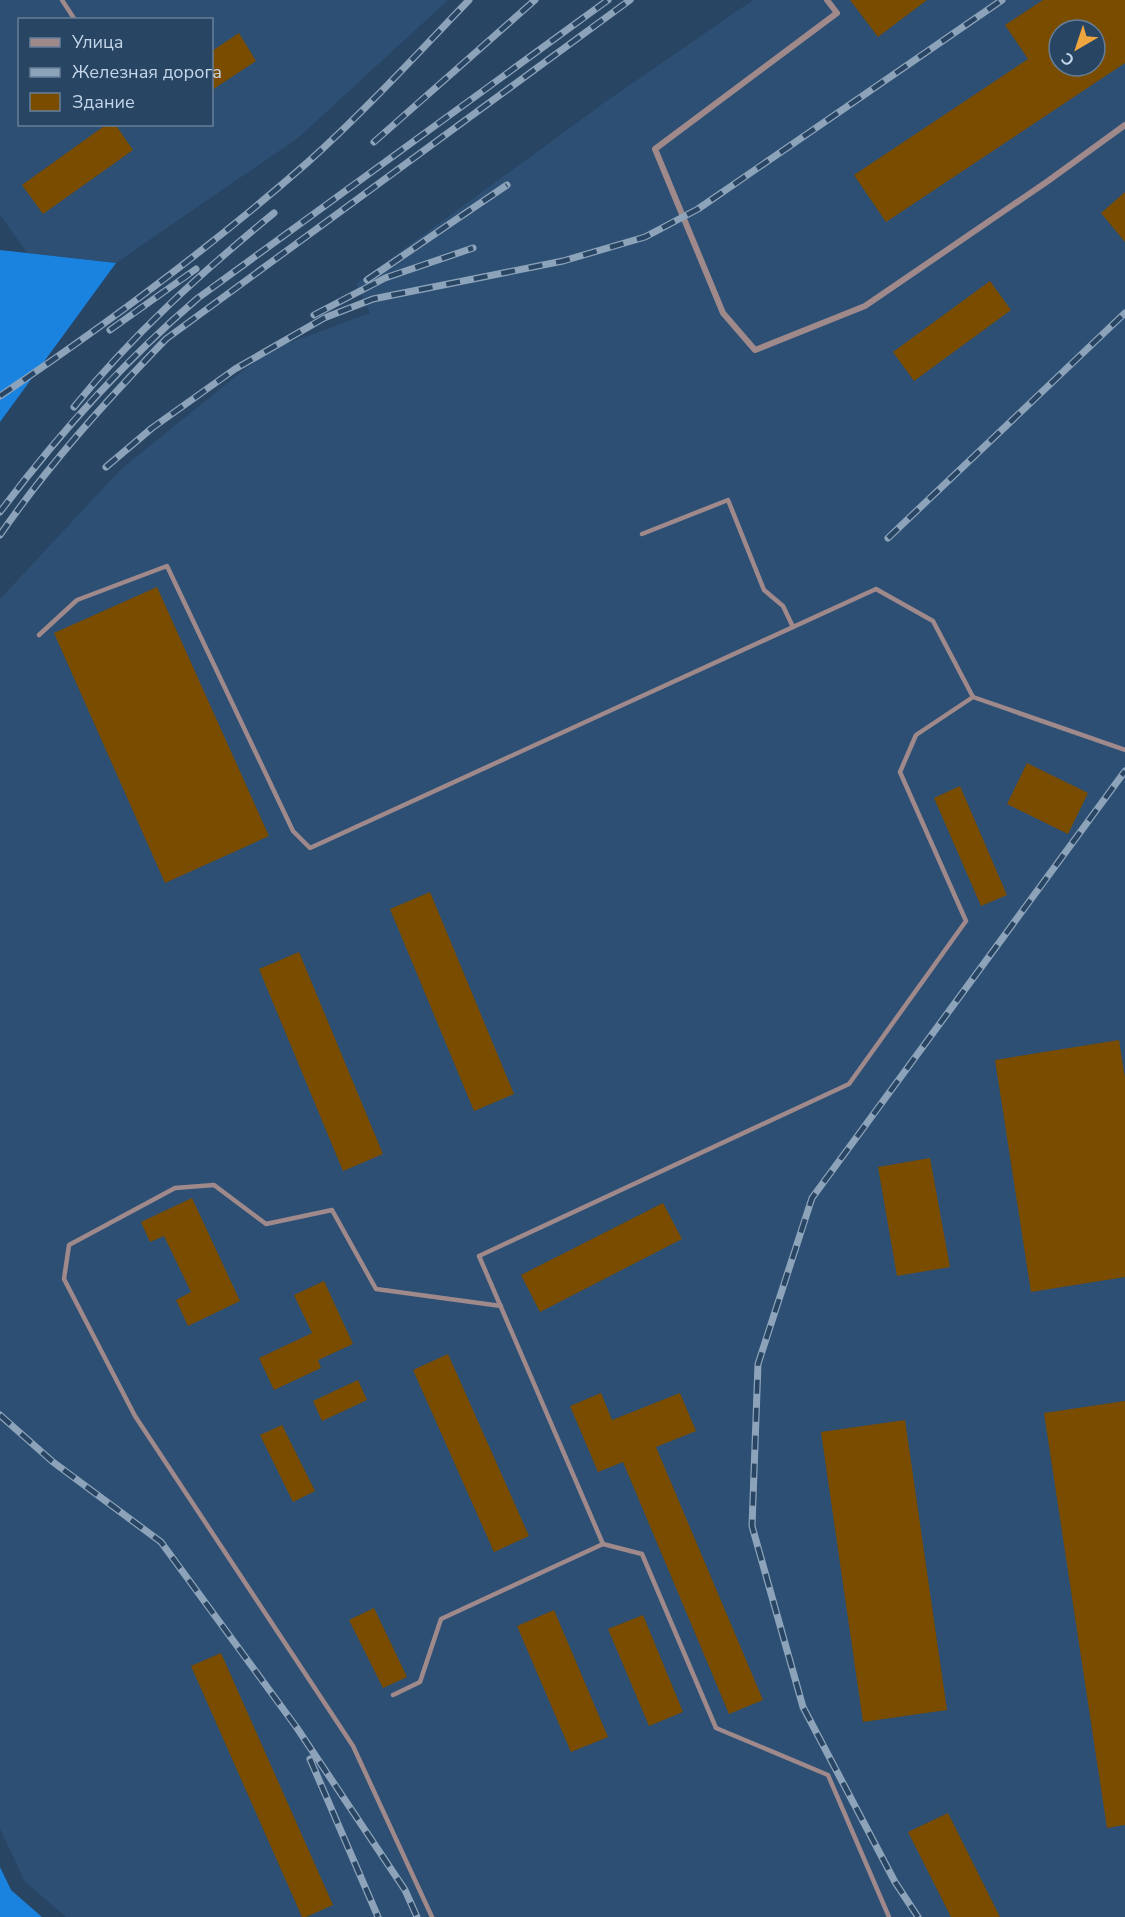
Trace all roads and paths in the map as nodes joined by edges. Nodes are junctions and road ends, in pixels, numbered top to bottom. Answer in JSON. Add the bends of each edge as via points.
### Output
{"nodes":[{"id":1,"x":62,"y":0,"type":"edge"},
{"id":2,"x":827,"y":0,"type":"edge"},
{"id":3,"x":74,"y":18,"type":"edge"},
{"id":4,"x":1125,"y":125,"type":"edge"},
{"id":5,"x":642,"y":534,"type":"dead end"},
{"id":6,"x":793,"y":627,"type":"junction"},
{"id":7,"x":39,"y":635,"type":"dead end"},
{"id":8,"x":973,"y":697,"type":"junction"},
{"id":9,"x":1125,"y":750,"type":"edge"},
{"id":10,"x":501,"y":1306,"type":"junction"},
{"id":11,"x":603,"y":1544,"type":"junction"},
{"id":12,"x":393,"y":1695,"type":"dead end"},
{"id":13,"x":432,"y":1917,"type":"edge"},
{"id":14,"x":889,"y":1917,"type":"edge"}],
"edges":[{"from":1,"to":3,"type":"lane"},
{"from":2,"to":4,"type":"street","via":[[837,14],[655,149],[723,313],[755,350],[865,306]]},
{"from":5,"to":6,"type":"lane","via":[[728,500],[764,590],[783,606]]},
{"from":6,"to":7,"type":"lane","via":[[310,849],[293,831],[167,566],[77,600]]},
{"from":6,"to":8,"type":"lane","via":[[876,589],[933,621]]},
{"from":8,"to":9,"type":"lane"},
{"from":8,"to":10,"type":"lane","via":[[916,735],[900,772],[966,921],[849,1084],[479,1256]]},
{"from":10,"to":11,"type":"lane"},
{"from":10,"to":13,"type":"lane","via":[[376,1289],[332,1210],[266,1224],[214,1185],[175,1188],[69,1245],[64,1278],[135,1416],[353,1746]]},
{"from":11,"to":12,"type":"lane","via":[[441,1619],[420,1682]]},
{"from":11,"to":14,"type":"lane","via":[[642,1554],[716,1728],[828,1774]]}]}
